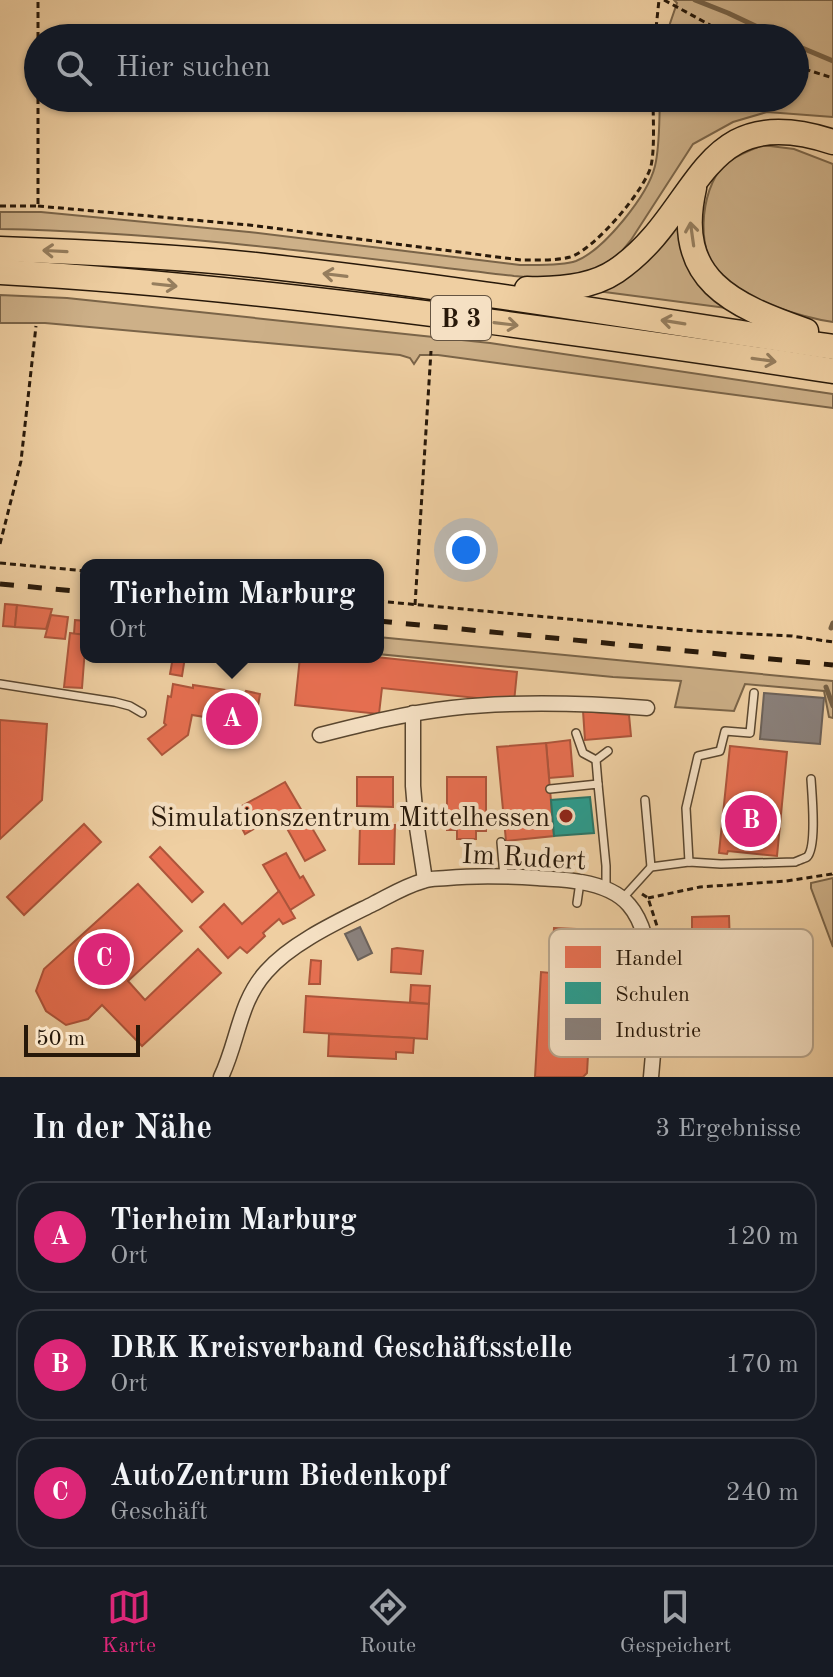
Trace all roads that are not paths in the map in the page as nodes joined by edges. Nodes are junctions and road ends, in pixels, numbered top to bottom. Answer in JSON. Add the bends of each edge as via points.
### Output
{"nodes":[{"id":1,"x":833,"y":142,"type":"edge"},
{"id":2,"x":696,"y":182,"type":"junction"},
{"id":3,"x":0,"y":249,"type":"edge"},
{"id":4,"x":0,"y":272,"type":"edge"},
{"id":5,"x":413,"y":285,"type":"junction"},
{"id":6,"x":833,"y":344,"type":"edge"},
{"id":7,"x":833,"y":371,"type":"edge"},
{"id":8,"x":0,"y":684,"type":"edge"},
{"id":9,"x":754,"y":693,"type":"dead end"},
{"id":10,"x":647,"y":708,"type":"dead end"},
{"id":11,"x":142,"y":713,"type":"dead end"},
{"id":12,"x":413,"y":713,"type":"junction"},
{"id":13,"x":576,"y":733,"type":"dead end"},
{"id":14,"x":320,"y":735,"type":"dead end"},
{"id":15,"x":608,"y":751,"type":"dead end"},
{"id":16,"x":596,"y":760,"type":"junction"},
{"id":17,"x":811,"y":779,"type":"dead end"},
{"id":18,"x":598,"y":784,"type":"junction"},
{"id":19,"x":550,"y":789,"type":"dead end"},
{"id":20,"x":645,"y":800,"type":"dead end"},
{"id":21,"x":501,"y":842,"type":"dead end"},
{"id":22,"x":689,"y":862,"type":"junction"},
{"id":23,"x":651,"y":867,"type":"junction"},
{"id":24,"x":504,"y":876,"type":"junction"},
{"id":25,"x":425,"y":880,"type":"junction"},
{"id":26,"x":580,"y":882,"type":"junction"},
{"id":27,"x":606,"y":890,"type":"junction"},
{"id":28,"x":622,"y":899,"type":"junction"},
{"id":29,"x":577,"y":903,"type":"dead end"},
{"id":30,"x":642,"y":929,"type":"edge"},
{"id":31,"x":652,"y":1057,"type":"edge"},
{"id":32,"x":221,"y":1077,"type":"edge"},
{"id":33,"x":651,"y":1077,"type":"edge"}],
"edges":[{"from":1,"to":2,"type":"highway","number":"B 3","via":[[792,132],[747,136],[722,150]]},
{"from":2,"to":5,"type":"highway","number":"B 3","via":[[644,247],[599,280],[533,290]]},
{"from":6,"to":2,"type":"highway","number":"B 3","one_way":true,"via":[[750,310],[716,288],[692,241]]},
{"from":5,"to":3,"type":"highway","number":"B 3","one_way":true,"via":[[254,265]]},
{"from":4,"to":7,"type":"highway","number":"B 3","one_way":true,"via":[[340,302]]},
{"from":6,"to":5,"type":"highway","number":"B 3","one_way":true},
{"from":8,"to":11,"type":"lane","via":[[115,702]]},
{"from":9,"to":22,"type":"lane","via":[[750,733],[725,731],[720,751],[698,756],[686,808]]},
{"from":10,"to":12,"type":"street","via":[[583,703]]},
{"from":12,"to":14,"type":"street"},
{"from":12,"to":25,"type":"street","name":"Im Rudert","via":[[413,786]]},
{"from":13,"to":16,"type":"lane","via":[[583,753]]},
{"from":15,"to":16,"type":"lane"},
{"from":16,"to":18,"type":"lane"},
{"from":17,"to":22,"type":"lane","via":[[811,850],[806,858]]},
{"from":18,"to":19,"type":"lane"},
{"from":18,"to":27,"type":"lane"},
{"from":20,"to":23,"type":"lane"},
{"from":21,"to":24,"type":"lane"},
{"from":22,"to":23,"type":"lane"},
{"from":23,"to":28,"type":"lane"},
{"from":24,"to":25,"type":"street","name":"Im Rudert"},
{"from":24,"to":26,"type":"street","name":"Im Rudert"},
{"from":25,"to":32,"type":"street","name":"Im Rudert","via":[[340,921],[267,970],[246,1000]]},
{"from":26,"to":27,"type":"street","name":"Im Rudert"},
{"from":26,"to":29,"type":"lane"},
{"from":27,"to":28,"type":"street","name":"Im Rudert"},
{"from":28,"to":30,"type":"street","name":"Im Rudert"},
{"from":31,"to":33,"type":"street","name":"Im Rudert"}]}
